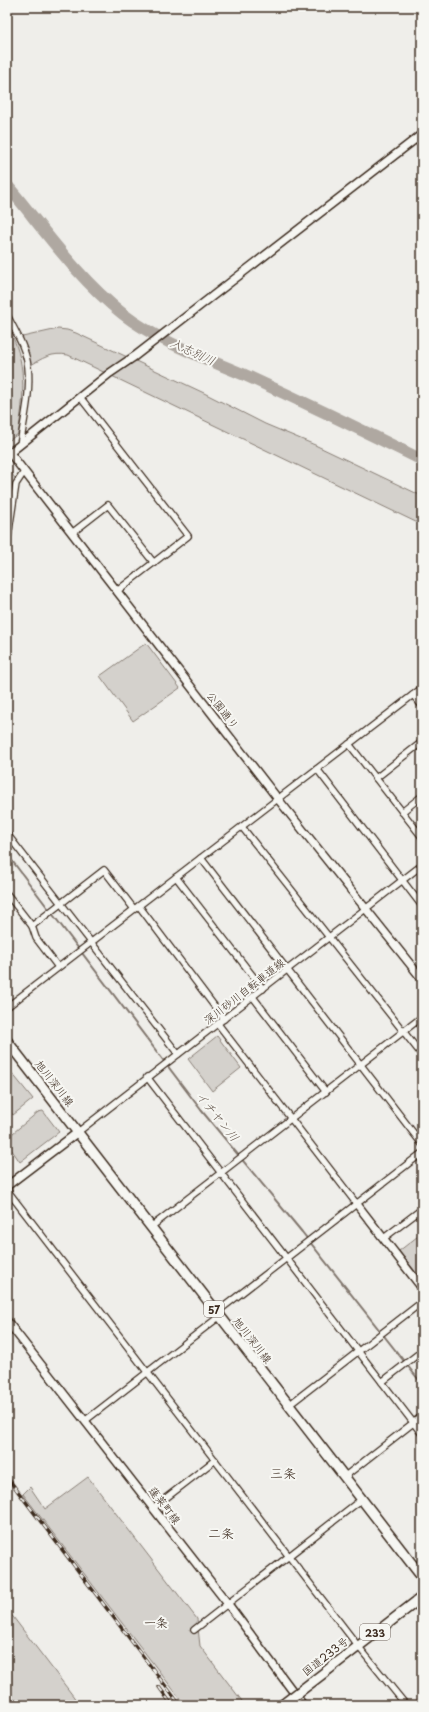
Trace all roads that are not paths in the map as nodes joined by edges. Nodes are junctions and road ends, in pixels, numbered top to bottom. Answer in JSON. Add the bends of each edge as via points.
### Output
{"nodes":[{"id":1,"x":422,"y":134,"type":"edge"},
{"id":2,"x":7,"y":315,"type":"edge"},
{"id":3,"x":80,"y":397,"type":"junction"},
{"id":4,"x":20,"y":445,"type":"junction"},
{"id":5,"x":8,"y":454,"type":"edge"},
{"id":6,"x":24,"y":472,"type":"junction"},
{"id":7,"x":72,"y":533,"type":"junction"},
{"id":8,"x":7,"y":544,"type":"edge"},
{"id":9,"x":154,"y":563,"type":"junction"},
{"id":10,"x":118,"y":591,"type":"junction"},
{"id":11,"x":422,"y":688,"type":"edge"},
{"id":12,"x":413,"y":695,"type":"junction"},
{"id":13,"x":422,"y":706,"type":"edge"},
{"id":14,"x":422,"y":742,"type":"edge"},
{"id":15,"x":349,"y":744,"type":"junction"},
{"id":16,"x":317,"y":769,"type":"junction"},
{"id":17,"x":376,"y":778,"type":"junction"},
{"id":18,"x":422,"y":796,"type":"edge"},
{"id":19,"x":278,"y":799,"type":"junction"},
{"id":20,"x":402,"y":812,"type":"junction"},
{"id":21,"x":242,"y":827,"type":"junction"},
{"id":22,"x":7,"y":834,"type":"edge"},
{"id":23,"x":422,"y":837,"type":"edge"},
{"id":24,"x":201,"y":858,"type":"junction"},
{"id":25,"x":422,"y":865,"type":"edge"},
{"id":26,"x":176,"y":877,"type":"junction"},
{"id":27,"x":402,"y":881,"type":"junction"},
{"id":28,"x":7,"y":894,"type":"edge"},
{"id":29,"x":61,"y":904,"type":"junction"},
{"id":30,"x":422,"y":906,"type":"edge"},
{"id":31,"x":136,"y":908,"type":"junction"},
{"id":32,"x":366,"y":908,"type":"junction"},
{"id":33,"x":32,"y":926,"type":"junction"},
{"id":34,"x":330,"y":938,"type":"junction"},
{"id":35,"x":91,"y":941,"type":"junction"},
{"id":36,"x":58,"y":967,"type":"junction"},
{"id":37,"x":287,"y":970,"type":"junction"},
{"id":38,"x":422,"y":979,"type":"edge"},
{"id":39,"x":263,"y":989,"type":"junction"},
{"id":40,"x":253,"y":997,"type":"junction"},
{"id":41,"x":7,"y":1008,"type":"edge"},
{"id":42,"x":422,"y":1017,"type":"edge"},
{"id":43,"x":224,"y":1019,"type":"junction"},
{"id":44,"x":218,"y":1024,"type":"junction"},
{"id":45,"x":404,"y":1031,"type":"junction"},
{"id":46,"x":7,"y":1041,"type":"edge"},
{"id":47,"x":178,"y":1054,"type":"junction"},
{"id":48,"x":422,"y":1055,"type":"edge"},
{"id":49,"x":361,"y":1065,"type":"junction"},
{"id":50,"x":147,"y":1077,"type":"junction"},
{"id":51,"x":326,"y":1092,"type":"junction"},
{"id":52,"x":290,"y":1119,"type":"junction"},
{"id":53,"x":78,"y":1132,"type":"junction"},
{"id":54,"x":422,"y":1144,"type":"edge"},
{"id":55,"x":422,"y":1153,"type":"edge"},
{"id":56,"x":221,"y":1172,"type":"junction"},
{"id":57,"x":7,"y":1186,"type":"edge"},
{"id":58,"x":7,"y":1190,"type":"edge"},
{"id":59,"x":356,"y":1203,"type":"junction"},
{"id":60,"x":422,"y":1209,"type":"edge"},
{"id":61,"x":151,"y":1227,"type":"junction"},
{"id":62,"x":384,"y":1238,"type":"junction"},
{"id":63,"x":286,"y":1257,"type":"junction"},
{"id":64,"x":422,"y":1288,"type":"edge"},
{"id":65,"x":422,"y":1302,"type":"edge"},
{"id":66,"x":218,"y":1314,"type":"junction"},
{"id":67,"x":7,"y":1321,"type":"edge"},
{"id":68,"x":358,"y":1351,"type":"junction"},
{"id":69,"x":422,"y":1351,"type":"edge"},
{"id":70,"x":147,"y":1372,"type":"junction"},
{"id":71,"x":382,"y":1382,"type":"junction"},
{"id":72,"x":289,"y":1405,"type":"junction"},
{"id":73,"x":422,"y":1416,"type":"edge"},
{"id":74,"x":86,"y":1420,"type":"junction"},
{"id":75,"x":414,"y":1423,"type":"junction"},
{"id":76,"x":422,"y":1434,"type":"edge"},
{"id":77,"x":215,"y":1460,"type":"junction"},
{"id":78,"x":344,"y":1477,"type":"junction"},
{"id":79,"x":362,"y":1499,"type":"junction"},
{"id":80,"x":153,"y":1508,"type":"junction"},
{"id":81,"x":290,"y":1556,"type":"junction"},
{"id":82,"x":422,"y":1577,"type":"edge"},
{"id":83,"x":422,"y":1597,"type":"edge"},
{"id":84,"x":228,"y":1604,"type":"junction"},
{"id":85,"x":194,"y":1630,"type":"dead end"},
{"id":86,"x":358,"y":1646,"type":"junction"},
{"id":87,"x":282,"y":1705,"type":"edge"},
{"id":88,"x":303,"y":1705,"type":"edge"},
{"id":89,"x":406,"y":1705,"type":"edge"}],
"edges":[{"from":1,"to":3,"type":"street"},
{"from":2,"to":4,"type":"street","via":[[21,343],[28,367],[27,398]]},
{"from":3,"to":4,"type":"street"},
{"from":3,"to":9,"type":"street","via":[[188,536]]},
{"from":4,"to":5,"type":"street"},
{"from":5,"to":6,"type":"street","name":"公園通り"},
{"from":6,"to":7,"type":"street","name":"公園通り"},
{"from":6,"to":8,"type":"street","via":[[16,484]]},
{"from":7,"to":9,"type":"street","via":[[108,505]]},
{"from":7,"to":10,"type":"street","name":"公園通り"},
{"from":9,"to":10,"type":"street"},
{"from":10,"to":19,"type":"street","name":"公園通り"},
{"from":11,"to":12,"type":"street"},
{"from":12,"to":13,"type":"street"},
{"from":12,"to":15,"type":"street"},
{"from":14,"to":17,"type":"street"},
{"from":15,"to":16,"type":"street"},
{"from":15,"to":17,"type":"street"},
{"from":16,"to":19,"type":"street"},
{"from":16,"to":27,"type":"street"},
{"from":17,"to":20,"type":"street"},
{"from":18,"to":20,"type":"street"},
{"from":19,"to":21,"type":"street"},
{"from":19,"to":32,"type":"street","name":"公園通り"},
{"from":20,"to":23,"type":"street"},
{"from":21,"to":24,"type":"street"},
{"from":21,"to":34,"type":"street"},
{"from":22,"to":29,"type":"street"},
{"from":24,"to":26,"type":"street"},
{"from":24,"to":37,"type":"street"},
{"from":25,"to":27,"type":"street","name":"深川砂川自転車道線"},
{"from":26,"to":31,"type":"street"},
{"from":26,"to":39,"type":"street"},
{"from":27,"to":30,"type":"street"},
{"from":27,"to":32,"type":"street","name":"深川砂川自転車道線"},
{"from":28,"to":33,"type":"street"},
{"from":29,"to":31,"type":"street","via":[[104,870]]},
{"from":29,"to":33,"type":"street"},
{"from":29,"to":35,"type":"street"},
{"from":31,"to":35,"type":"street"},
{"from":31,"to":43,"type":"street"},
{"from":32,"to":34,"type":"street","name":"深川砂川自転車道線"},
{"from":32,"to":38,"type":"street","name":"公園通り"},
{"from":33,"to":36,"type":"street","via":[[36,938]]},
{"from":34,"to":37,"type":"street","name":"深川砂川自転車道線"},
{"from":34,"to":45,"type":"street"},
{"from":35,"to":36,"type":"street"},
{"from":35,"to":47,"type":"street"},
{"from":36,"to":41,"type":"street"},
{"from":37,"to":39,"type":"street","name":"深川砂川自転車道線"},
{"from":37,"to":49,"type":"street"},
{"from":39,"to":40,"type":"street","name":"深川砂川自転車道線"},
{"from":40,"to":43,"type":"street","name":"深川砂川自転車道線"},
{"from":40,"to":51,"type":"street"},
{"from":42,"to":45,"type":"street"},
{"from":43,"to":44,"type":"street","name":"深川砂川自転車道線"},
{"from":44,"to":47,"type":"street","name":"深川砂川自転車道線"},
{"from":44,"to":52,"type":"street"},
{"from":45,"to":48,"type":"street"},
{"from":45,"to":49,"type":"street"},
{"from":46,"to":53,"type":"main road","name":"旭川深川線","number":"57"},
{"from":47,"to":50,"type":"street","name":"深川砂川自転車道線"},
{"from":49,"to":51,"type":"street"},
{"from":49,"to":54,"type":"street"},
{"from":50,"to":53,"type":"street","name":"深川砂川自転車道線"},
{"from":50,"to":56,"type":"street"},
{"from":51,"to":52,"type":"street"},
{"from":52,"to":56,"type":"street"},
{"from":52,"to":59,"type":"street"},
{"from":53,"to":57,"type":"street"},
{"from":53,"to":61,"type":"main road","name":"旭川深川線","number":"57"},
{"from":55,"to":59,"type":"street"},
{"from":56,"to":61,"type":"street"},
{"from":56,"to":63,"type":"street"},
{"from":58,"to":70,"type":"street"},
{"from":59,"to":62,"type":"street"},
{"from":59,"to":63,"type":"street"},
{"from":60,"to":62,"type":"street"},
{"from":61,"to":66,"type":"main road","name":"旭川深川線","number":"57"},
{"from":62,"to":64,"type":"street"},
{"from":63,"to":66,"type":"street"},
{"from":63,"to":68,"type":"street"},
{"from":65,"to":68,"type":"street"},
{"from":66,"to":70,"type":"street"},
{"from":66,"to":72,"type":"main road","name":"旭川深川線","number":"57"},
{"from":67,"to":74,"type":"street","name":"蓬莱町線"},
{"from":68,"to":71,"type":"street"},
{"from":68,"to":72,"type":"street"},
{"from":69,"to":71,"type":"street"},
{"from":70,"to":74,"type":"street"},
{"from":70,"to":77,"type":"street"},
{"from":71,"to":75,"type":"street"},
{"from":72,"to":78,"type":"main road","name":"旭川深川線","number":"57"},
{"from":73,"to":75,"type":"street"},
{"from":74,"to":80,"type":"street","name":"蓬莱町線"},
{"from":75,"to":76,"type":"street"},
{"from":75,"to":78,"type":"street"},
{"from":77,"to":80,"type":"street"},
{"from":77,"to":81,"type":"street"},
{"from":78,"to":79,"type":"main road","name":"旭川深川線","number":"57"},
{"from":79,"to":81,"type":"street"},
{"from":79,"to":82,"type":"main road","name":"旭川深川線","number":"57"},
{"from":80,"to":84,"type":"street","name":"蓬莱町線"},
{"from":81,"to":84,"type":"street"},
{"from":81,"to":86,"type":"street"},
{"from":83,"to":86,"type":"main road","name":"国道233号","number":"233"},
{"from":84,"to":85,"type":"street"},
{"from":84,"to":88,"type":"street","name":"蓬莱町線"},
{"from":86,"to":87,"type":"main road","name":"国道233号","number":"233","bridge":true},
{"from":86,"to":89,"type":"street"}]}
